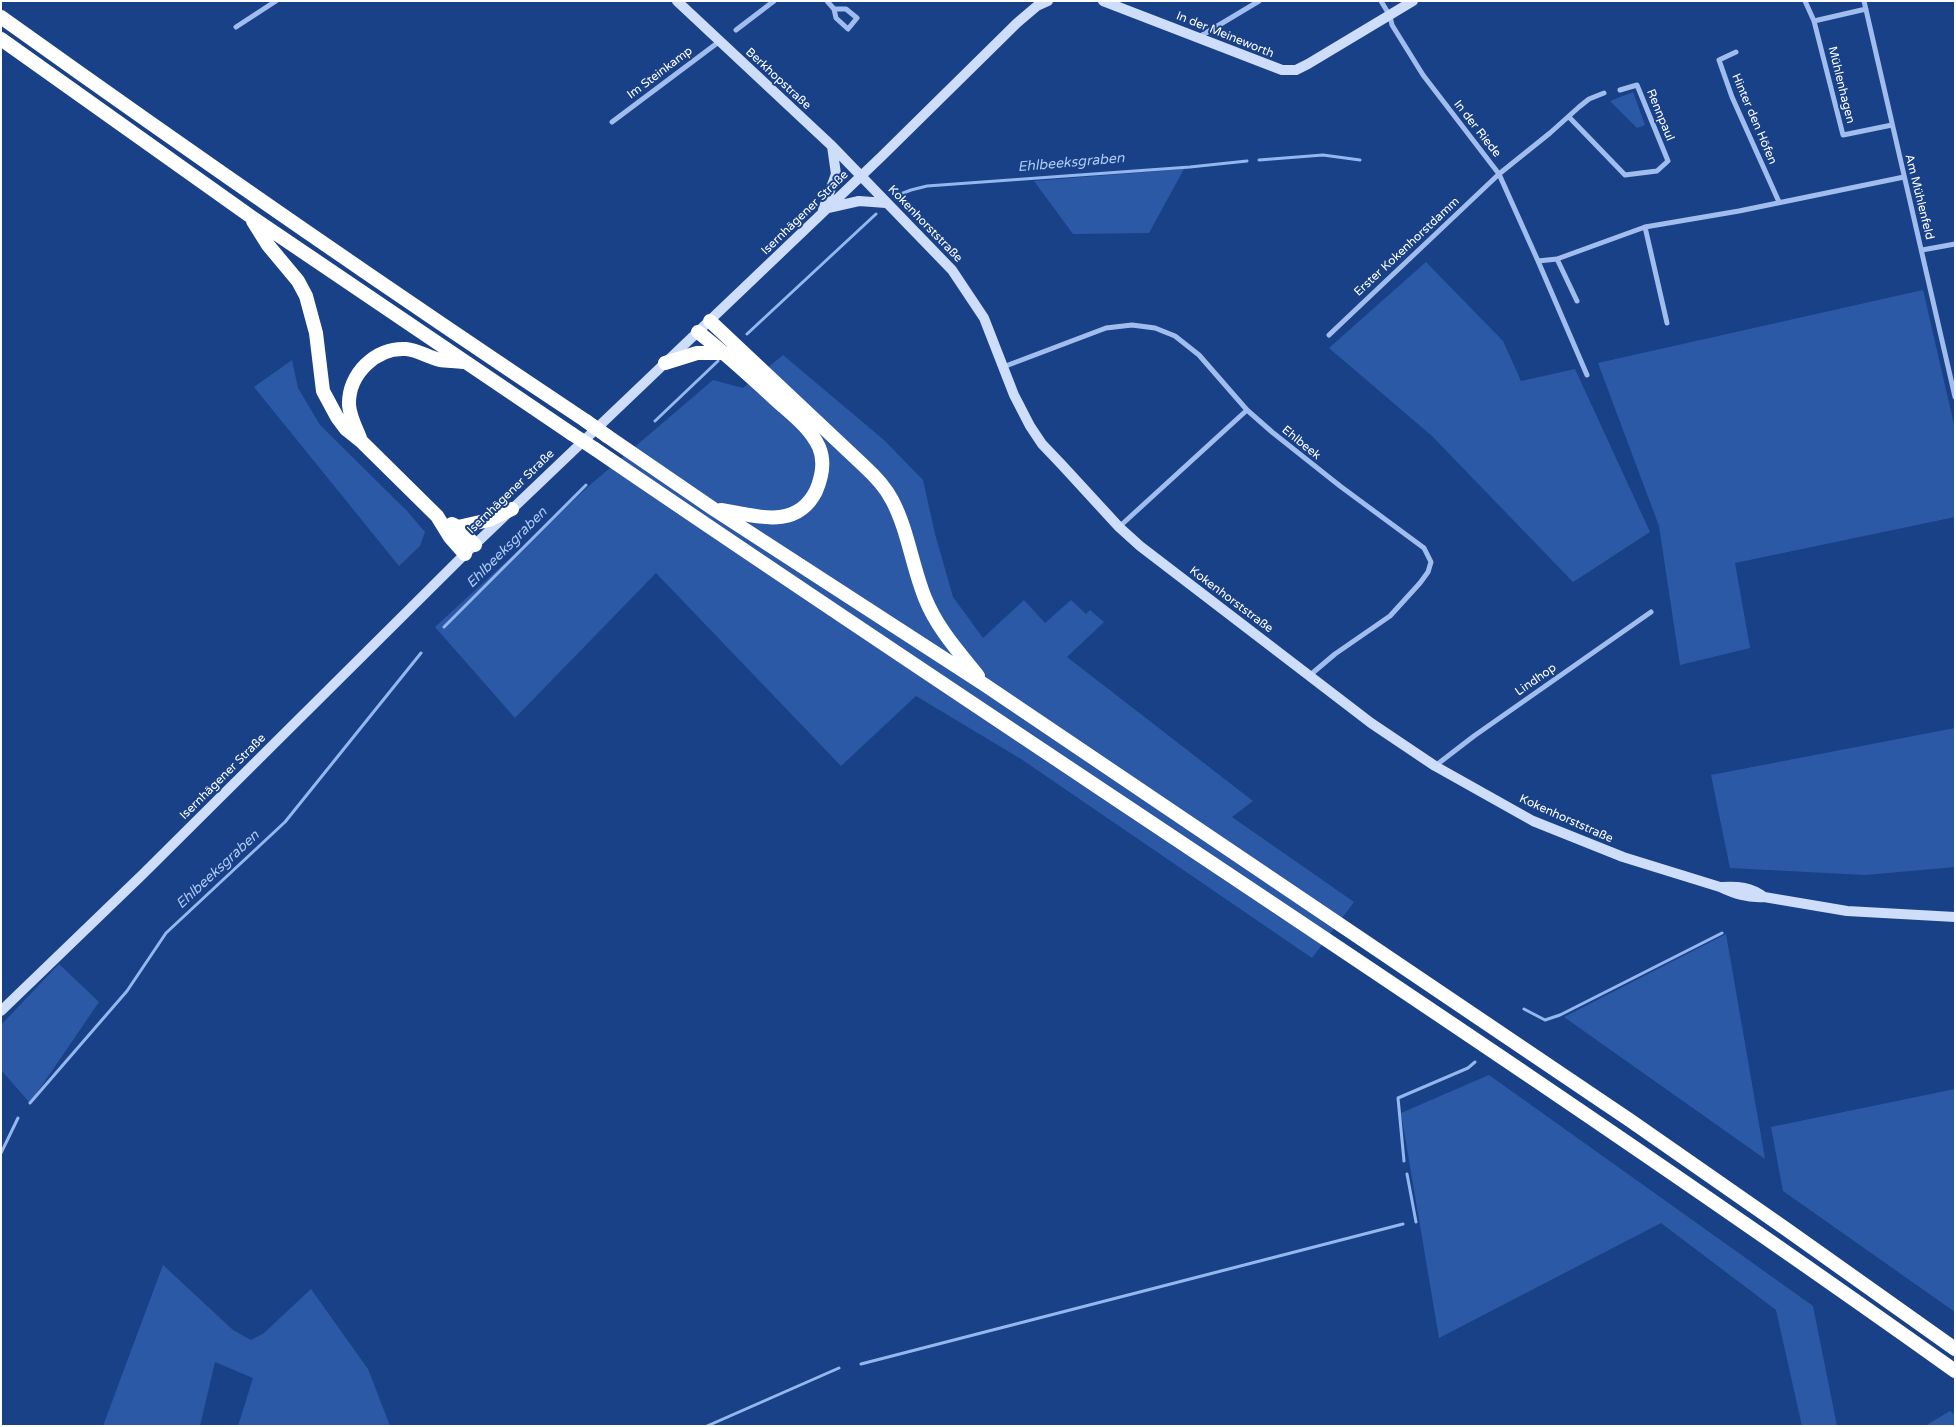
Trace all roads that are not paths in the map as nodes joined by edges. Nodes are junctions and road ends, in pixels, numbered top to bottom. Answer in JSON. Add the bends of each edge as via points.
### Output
{"nodes":[{"id":1,"x":276,"y":1,"type":"edge"},
{"id":2,"x":677,"y":1,"type":"edge"},
{"id":3,"x":774,"y":1,"type":"edge"},
{"id":4,"x":827,"y":1,"type":"edge"},
{"id":5,"x":1048,"y":1,"type":"edge"},
{"id":6,"x":1103,"y":1,"type":"edge"},
{"id":7,"x":1259,"y":1,"type":"edge"},
{"id":8,"x":1381,"y":1,"type":"edge"},
{"id":9,"x":1413,"y":1,"type":"edge"},
{"id":10,"x":1805,"y":1,"type":"edge"},
{"id":11,"x":1864,"y":1,"type":"edge"},
{"id":12,"x":834,"y":9,"type":"junction"},
{"id":13,"x":1866,"y":9,"type":"junction"},
{"id":14,"x":1390,"y":16,"type":"junction"},
{"id":15,"x":1,"y":18,"type":"edge"},
{"id":16,"x":1814,"y":21,"type":"junction"},
{"id":17,"x":236,"y":27,"type":"dead end"},
{"id":18,"x":736,"y":30,"type":"dead end"},
{"id":19,"x":1198,"y":38,"type":"junction"},
{"id":20,"x":1,"y":39,"type":"edge"},
{"id":21,"x":720,"y":41,"type":"junction"},
{"id":22,"x":1736,"y":52,"type":"dead end"},
{"id":23,"x":1620,"y":90,"type":"dead end"},
{"id":24,"x":1604,"y":93,"type":"dead end"},
{"id":25,"x":1569,"y":117,"type":"junction"},
{"id":26,"x":612,"y":122,"type":"dead end"},
{"id":27,"x":1892,"y":125,"type":"junction"},
{"id":28,"x":832,"y":146,"type":"junction"},
{"id":29,"x":1499,"y":174,"type":"junction"},
{"id":30,"x":1904,"y":176,"type":"junction"},
{"id":31,"x":860,"y":177,"type":"junction"},
{"id":32,"x":1779,"y":202,"type":"junction"},
{"id":33,"x":886,"y":203,"type":"junction"},
{"id":34,"x":825,"y":211,"type":"junction"},
{"id":35,"x":250,"y":216,"type":"junction"},
{"id":36,"x":1645,"y":227,"type":"junction"},
{"id":37,"x":1955,"y":244,"type":"edge"},
{"id":38,"x":1922,"y":250,"type":"junction"},
{"id":39,"x":1557,"y":259,"type":"junction"},
{"id":40,"x":1538,"y":261,"type":"junction"},
{"id":41,"x":1577,"y":301,"type":"dead end"},
{"id":42,"x":710,"y":321,"type":"junction"},
{"id":43,"x":1667,"y":323,"type":"dead end"},
{"id":44,"x":698,"y":332,"type":"junction"},
{"id":45,"x":1329,"y":335,"type":"dead end"},
{"id":46,"x":724,"y":353,"type":"junction"},
{"id":47,"x":464,"y":362,"type":"junction"},
{"id":48,"x":665,"y":363,"type":"junction"},
{"id":49,"x":1004,"y":366,"type":"junction"},
{"id":50,"x":1587,"y":375,"type":"dead end"},
{"id":51,"x":1955,"y":396,"type":"edge"},
{"id":52,"x":1247,"y":410,"type":"junction"},
{"id":53,"x":362,"y":441,"type":"junction"},
{"id":54,"x":512,"y":509,"type":"junction"},
{"id":55,"x":715,"y":510,"type":"junction"},
{"id":56,"x":437,"y":516,"type":"junction"},
{"id":57,"x":458,"y":527,"type":"junction"},
{"id":58,"x":1119,"y":527,"type":"junction"},
{"id":59,"x":470,"y":550,"type":"junction"},
{"id":60,"x":1651,"y":612,"type":"dead end"},
{"id":61,"x":1309,"y":676,"type":"junction"},
{"id":62,"x":985,"y":685,"type":"junction"},
{"id":63,"x":1434,"y":766,"type":"junction"},
{"id":64,"x":1955,"y":918,"type":"edge"},
{"id":65,"x":1,"y":1012,"type":"edge"},
{"id":66,"x":1955,"y":1349,"type":"edge"},
{"id":67,"x":1955,"y":1371,"type":"edge"}],
"edges":[{"from":1,"to":17,"type":"street"},
{"from":2,"to":21,"type":"main road","name":"Berkhopstraße"},
{"from":3,"to":18,"type":"street"},
{"from":4,"to":12,"type":"street"},
{"from":5,"to":31,"type":"main road","name":"Isernhägener Straße","via":[[1016,23]]},
{"from":6,"to":19,"type":"main road","name":"In der Meineworth"},
{"from":7,"to":19,"type":"street"},
{"from":8,"to":14,"type":"street","name":"In der Riede"},
{"from":9,"to":14,"type":"main road","name":"In der Meineworth"},
{"from":10,"to":16,"type":"street","name":"Mühlenhagen"},
{"from":11,"to":13,"type":"street","name":"Am Mühlenfeld"},
{"from":12,"to":12,"type":"street","via":[[846,9],[857,18],[848,29],[836,18]]},
{"from":13,"to":16,"type":"street"},
{"from":13,"to":27,"type":"street","name":"Am Mühlenfeld"},
{"from":14,"to":19,"type":"main road","name":"In der Meineworth","via":[[1296,70],[1271,68]]},
{"from":14,"to":29,"type":"street","name":"In der Riede","via":[[1392,26],[1423,75]]},
{"from":15,"to":55,"type":"highway","bridge":true,"via":[[414,307]]},
{"from":16,"to":27,"type":"street","name":"Mühlenhagen","via":[[1843,135]]},
{"from":20,"to":35,"type":"highway"},
{"from":21,"to":26,"type":"street","name":"Im Steinkamp"},
{"from":21,"to":28,"type":"main road","name":"Berkhopstraße"},
{"from":22,"to":32,"type":"street","name":"Hinter den Höfen","via":[[1719,60]]},
{"from":23,"to":25,"type":"street","name":"Rennpaul","via":[[1637,86],[1668,160],[1657,171],[1625,175]]},
{"from":24,"to":25,"type":"street","via":[[1589,99]]},
{"from":25,"to":29,"type":"street"},
{"from":27,"to":30,"type":"street","name":"Am Mühlenfeld"},
{"from":28,"to":31,"type":"main road","name":"Berkhopstraße"},
{"from":28,"to":34,"type":"main road","via":[[836,174]]},
{"from":29,"to":40,"type":"street","name":"In der Riede"},
{"from":29,"to":45,"type":"street","name":"Erster Kokenhorstdamm"},
{"from":30,"to":32,"type":"street"},
{"from":30,"to":38,"type":"street","name":"Am Mühlenfeld"},
{"from":31,"to":33,"type":"main road","name":"Kokenhorststraße"},
{"from":31,"to":34,"type":"main road","name":"Isernhägener Straße"},
{"from":32,"to":36,"type":"street"},
{"from":33,"to":34,"type":"main road","via":[[859,201]]},
{"from":33,"to":49,"type":"main road","name":"Kokenhorststraße","via":[[962,283],[984,318]]},
{"from":34,"to":42,"type":"main road","name":"Isernhägener Straße"},
{"from":35,"to":47,"type":"highway"},
{"from":35,"to":53,"type":"highway","via":[[306,296],[316,333],[323,391],[336,417]]},
{"from":36,"to":39,"type":"street"},
{"from":36,"to":43,"type":"street"},
{"from":37,"to":38,"type":"street"},
{"from":38,"to":51,"type":"street","name":"Am Mühlenfeld"},
{"from":39,"to":40,"type":"street"},
{"from":39,"to":41,"type":"street"},
{"from":40,"to":50,"type":"street","name":"In der Riede"},
{"from":42,"to":44,"type":"main road","name":"Isernhägener Straße"},
{"from":42,"to":62,"type":"highway","via":[[884,487],[898,515],[929,608],[948,639]]},
{"from":44,"to":46,"type":"highway"},
{"from":44,"to":48,"type":"main road","name":"Isernhägener Straße"},
{"from":46,"to":48,"type":"highway","via":[[697,353]]},
{"from":46,"to":55,"type":"highway","via":[[801,423],[818,446],[822,468],[811,500],[789,515],[776,519]]},
{"from":47,"to":53,"type":"highway","via":[[439,360],[406,349],[384,352],[372,359],[354,380],[349,406]]},
{"from":47,"to":67,"type":"highway","bridge":true,"via":[[1438,1013],[1772,1240]]},
{"from":48,"to":54,"type":"main road","name":"Isernhägener Straße"},
{"from":49,"to":52,"type":"street","name":"Ehlbeek","via":[[1106,328],[1132,325],[1155,328],[1181,339],[1199,355]]},
{"from":49,"to":58,"type":"main road","name":"Kokenhorststraße","via":[[1022,412],[1042,444]]},
{"from":52,"to":58,"type":"street"},
{"from":52,"to":61,"type":"street","name":"Ehlbeek","via":[[1424,548],[1431,562],[1420,583],[1390,616]]},
{"from":53,"to":56,"type":"highway"},
{"from":54,"to":57,"type":"highway","via":[[489,520]]},
{"from":54,"to":59,"type":"main road","name":"Isernhägener Straße"},
{"from":55,"to":62,"type":"highway"},
{"from":56,"to":57,"type":"highway"},
{"from":56,"to":59,"type":"highway","via":[[450,537]]},
{"from":57,"to":59,"type":"highway"},
{"from":58,"to":61,"type":"main road","name":"Kokenhorststraße"},
{"from":59,"to":65,"type":"main road","name":"Isernhägener Straße"},
{"from":60,"to":63,"type":"street","name":"Lindhop"},
{"from":61,"to":63,"type":"main road","name":"Kokenhorststraße"},
{"from":62,"to":66,"type":"highway","via":[[1631,1121]]},
{"from":63,"to":64,"type":"main road","name":"Kokenhorststraße","via":[[1533,821],[1623,857],[1720,887],[1736,886],[1754,890],[1764,897],[1847,910]]}]}
